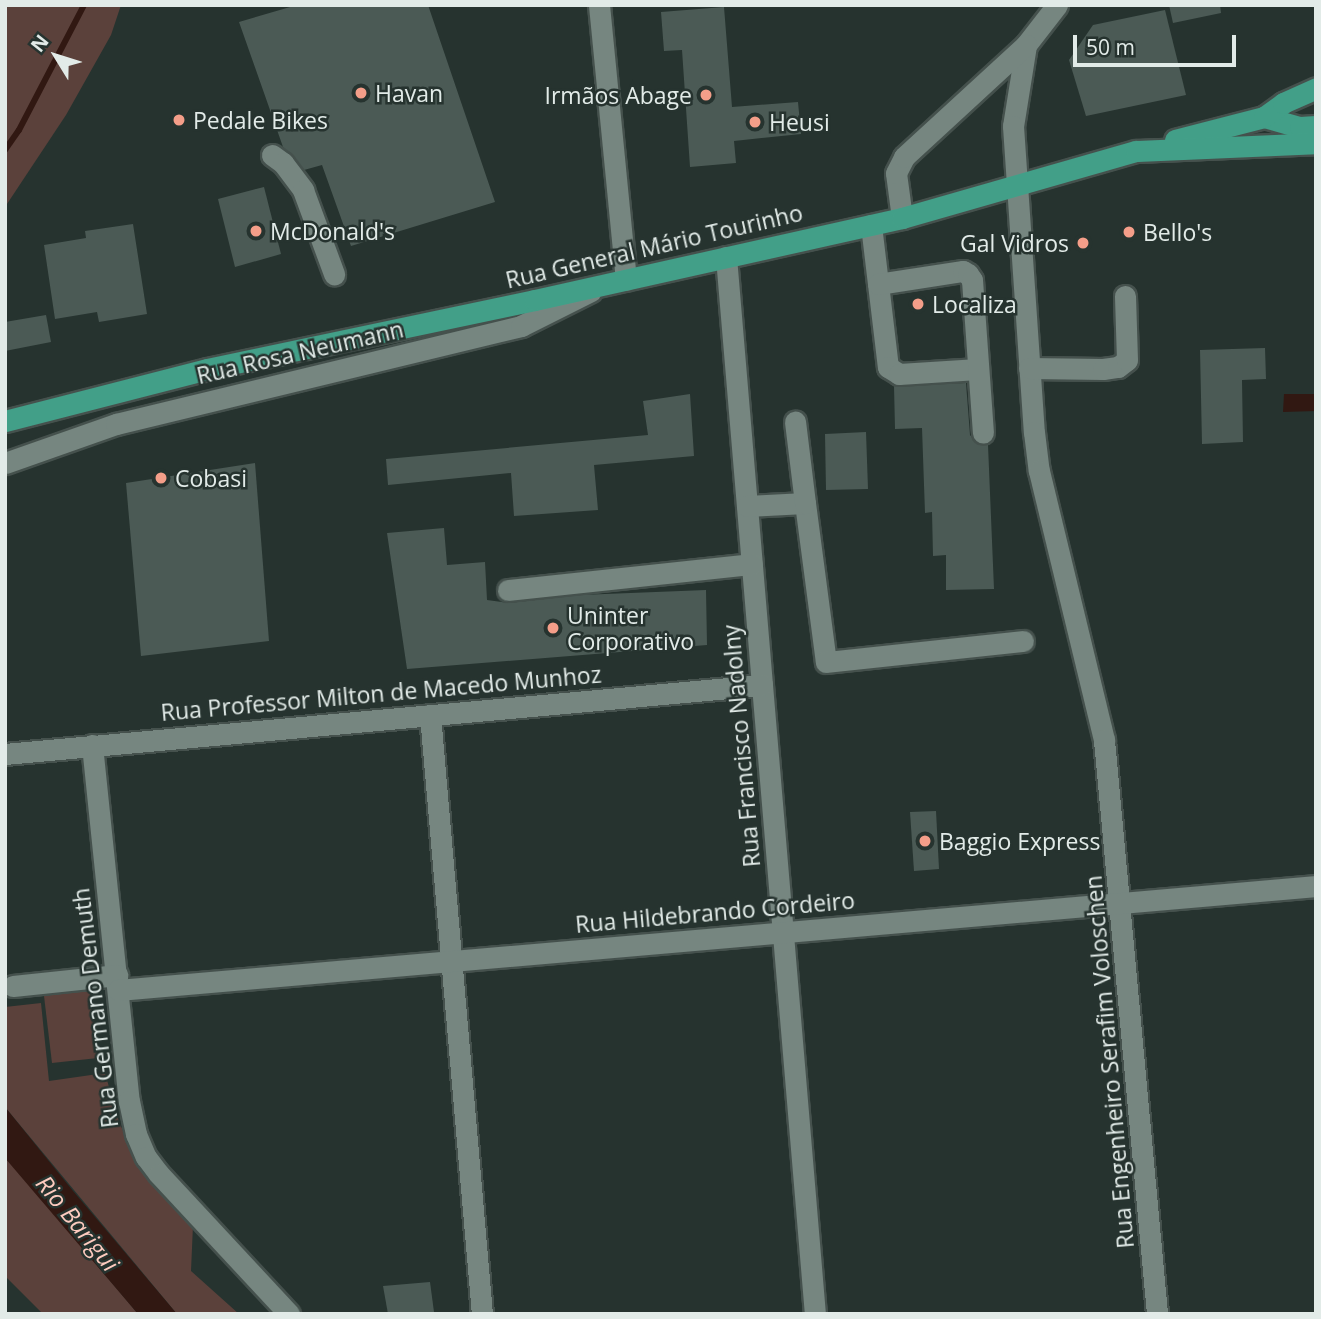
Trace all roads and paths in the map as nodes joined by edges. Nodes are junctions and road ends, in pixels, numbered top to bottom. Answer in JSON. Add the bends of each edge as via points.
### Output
{"nodes":[{"id":1,"x":600,"y":5,"type":"edge"},
{"id":2,"x":1058,"y":5,"type":"edge"},
{"id":3,"x":1026,"y":45,"type":"junction"},
{"id":4,"x":1316,"y":88,"type":"edge"},
{"id":5,"x":1264,"y":117,"type":"junction"},
{"id":6,"x":1316,"y":126,"type":"edge"},
{"id":7,"x":1316,"y":143,"type":"edge"},
{"id":8,"x":1136,"y":151,"type":"junction"},
{"id":9,"x":272,"y":155,"type":"dead end"},
{"id":10,"x":1016,"y":186,"type":"junction"},
{"id":11,"x":902,"y":218,"type":"junction"},
{"id":12,"x":871,"y":225,"type":"junction"},
{"id":13,"x":726,"y":257,"type":"junction"},
{"id":14,"x":334,"y":274,"type":"dead end"},
{"id":15,"x":626,"y":280,"type":"junction"},
{"id":16,"x":878,"y":284,"type":"junction"},
{"id":17,"x":602,"y":285,"type":"junction"},
{"id":18,"x":1125,"y":296,"type":"dead end"},
{"id":19,"x":1029,"y":368,"type":"junction"},
{"id":20,"x":978,"y":369,"type":"junction"},
{"id":21,"x":5,"y":421,"type":"edge"},
{"id":22,"x":795,"y":422,"type":"dead end"},
{"id":23,"x":983,"y":433,"type":"dead end"},
{"id":24,"x":5,"y":463,"type":"edge"},
{"id":25,"x":805,"y":503,"type":"junction"},
{"id":26,"x":747,"y":506,"type":"junction"},
{"id":27,"x":752,"y":564,"type":"junction"},
{"id":28,"x":508,"y":590,"type":"dead end"},
{"id":29,"x":1023,"y":641,"type":"dead end"},
{"id":30,"x":762,"y":685,"type":"junction"},
{"id":31,"x":430,"y":715,"type":"junction"},
{"id":32,"x":92,"y":745,"type":"junction"},
{"id":33,"x":5,"y":754,"type":"edge"},
{"id":34,"x":1316,"y":886,"type":"edge"},
{"id":35,"x":1121,"y":903,"type":"junction"},
{"id":36,"x":783,"y":932,"type":"junction"},
{"id":37,"x":452,"y":961,"type":"junction"},
{"id":38,"x":117,"y":983,"type":"junction"},
{"id":39,"x":13,"y":986,"type":"dead end"},
{"id":40,"x":289,"y":1314,"type":"edge"},
{"id":41,"x":482,"y":1314,"type":"edge"},
{"id":42,"x":815,"y":1314,"type":"edge"},
{"id":43,"x":1157,"y":1314,"type":"edge"}],
"edges":[{"from":1,"to":15,"type":"street"},
{"from":2,"to":3,"type":"street"},
{"from":3,"to":10,"type":"street","name":"Rua Engenheiro Serafim Voloschen","via":[[1013,114]]},
{"from":3,"to":11,"type":"street","via":[[904,157],[897,173]]},
{"from":4,"to":5,"type":"main road"},
{"from":5,"to":6,"type":"main road","via":[[1300,127]]},
{"from":5,"to":8,"type":"main road"},
{"from":7,"to":8,"type":"main road","name":"Rua General Mário Tourinho"},
{"from":8,"to":10,"type":"main road","name":"Rua General Mário Tourinho"},
{"from":9,"to":14,"type":"street","via":[[284,163],[303,190]]},
{"from":10,"to":11,"type":"main road","name":"Rua General Mário Tourinho"},
{"from":10,"to":19,"type":"street","name":"Rua Engenheiro Serafim Voloschen"},
{"from":11,"to":12,"type":"main road","name":"Rua General Mário Tourinho"},
{"from":12,"to":13,"type":"main road","name":"Rua General Mário Tourinho"},
{"from":12,"to":16,"type":"street"},
{"from":13,"to":15,"type":"main road","name":"Rua General Mário Tourinho"},
{"from":13,"to":26,"type":"street","name":"Rua Francisco Nadolny"},
{"from":15,"to":17,"type":"main road","name":"Rua General Mário Tourinho"},
{"from":16,"to":20,"type":"street","via":[[888,367],[899,374]]},
{"from":16,"to":20,"type":"street","via":[[963,271],[968,274]]},
{"from":17,"to":21,"type":"main road","name":"Rua General Mário Tourinho","via":[[206,369]]},
{"from":17,"to":24,"type":"street","name":"Rua Rosa Neumann","via":[[521,326],[169,410],[61,441]]},
{"from":18,"to":19,"type":"street","via":[[1128,360],[1103,369]]},
{"from":19,"to":35,"type":"street","name":"Rua Engenheiro Serafim Voloschen","via":[[1039,471],[1104,740]]},
{"from":20,"to":23,"type":"street"},
{"from":22,"to":25,"type":"street"},
{"from":25,"to":26,"type":"street"},
{"from":25,"to":29,"type":"street","via":[[826,662]]},
{"from":26,"to":27,"type":"street","name":"Rua Francisco Nadolny"},
{"from":27,"to":28,"type":"street"},
{"from":27,"to":30,"type":"street","name":"Rua Francisco Nadolny"},
{"from":30,"to":31,"type":"street","name":"Rua Professor Milton de Macedo Munhoz"},
{"from":30,"to":36,"type":"street","name":"Rua Francisco Nadolny"},
{"from":31,"to":32,"type":"street","name":"Rua Professor Milton de Macedo Munhoz"},
{"from":31,"to":37,"type":"street"},
{"from":32,"to":33,"type":"street","name":"Rua Professor Milton de Macedo Munhoz"},
{"from":32,"to":38,"type":"street","name":"Rua Germano Demuth"},
{"from":34,"to":35,"type":"street","name":"Rua Hildebrando Cordeiro"},
{"from":35,"to":36,"type":"street","name":"Rua Hildebrando Cordeiro"},
{"from":35,"to":43,"type":"street","name":"Rua Engenheiro Serafim Voloschen"},
{"from":36,"to":37,"type":"street","name":"Rua Hildebrando Cordeiro"},
{"from":36,"to":42,"type":"street","name":"Rua Francisco Nadolny"},
{"from":37,"to":38,"type":"street","name":"Rua Hildebrando Cordeiro"},
{"from":37,"to":41,"type":"street"},
{"from":38,"to":39,"type":"street","name":"Rua Hildebrando Cordeiro"},
{"from":38,"to":40,"type":"street","name":"Rua Germano Demuth","via":[[129,1101],[146,1157]]}]}
